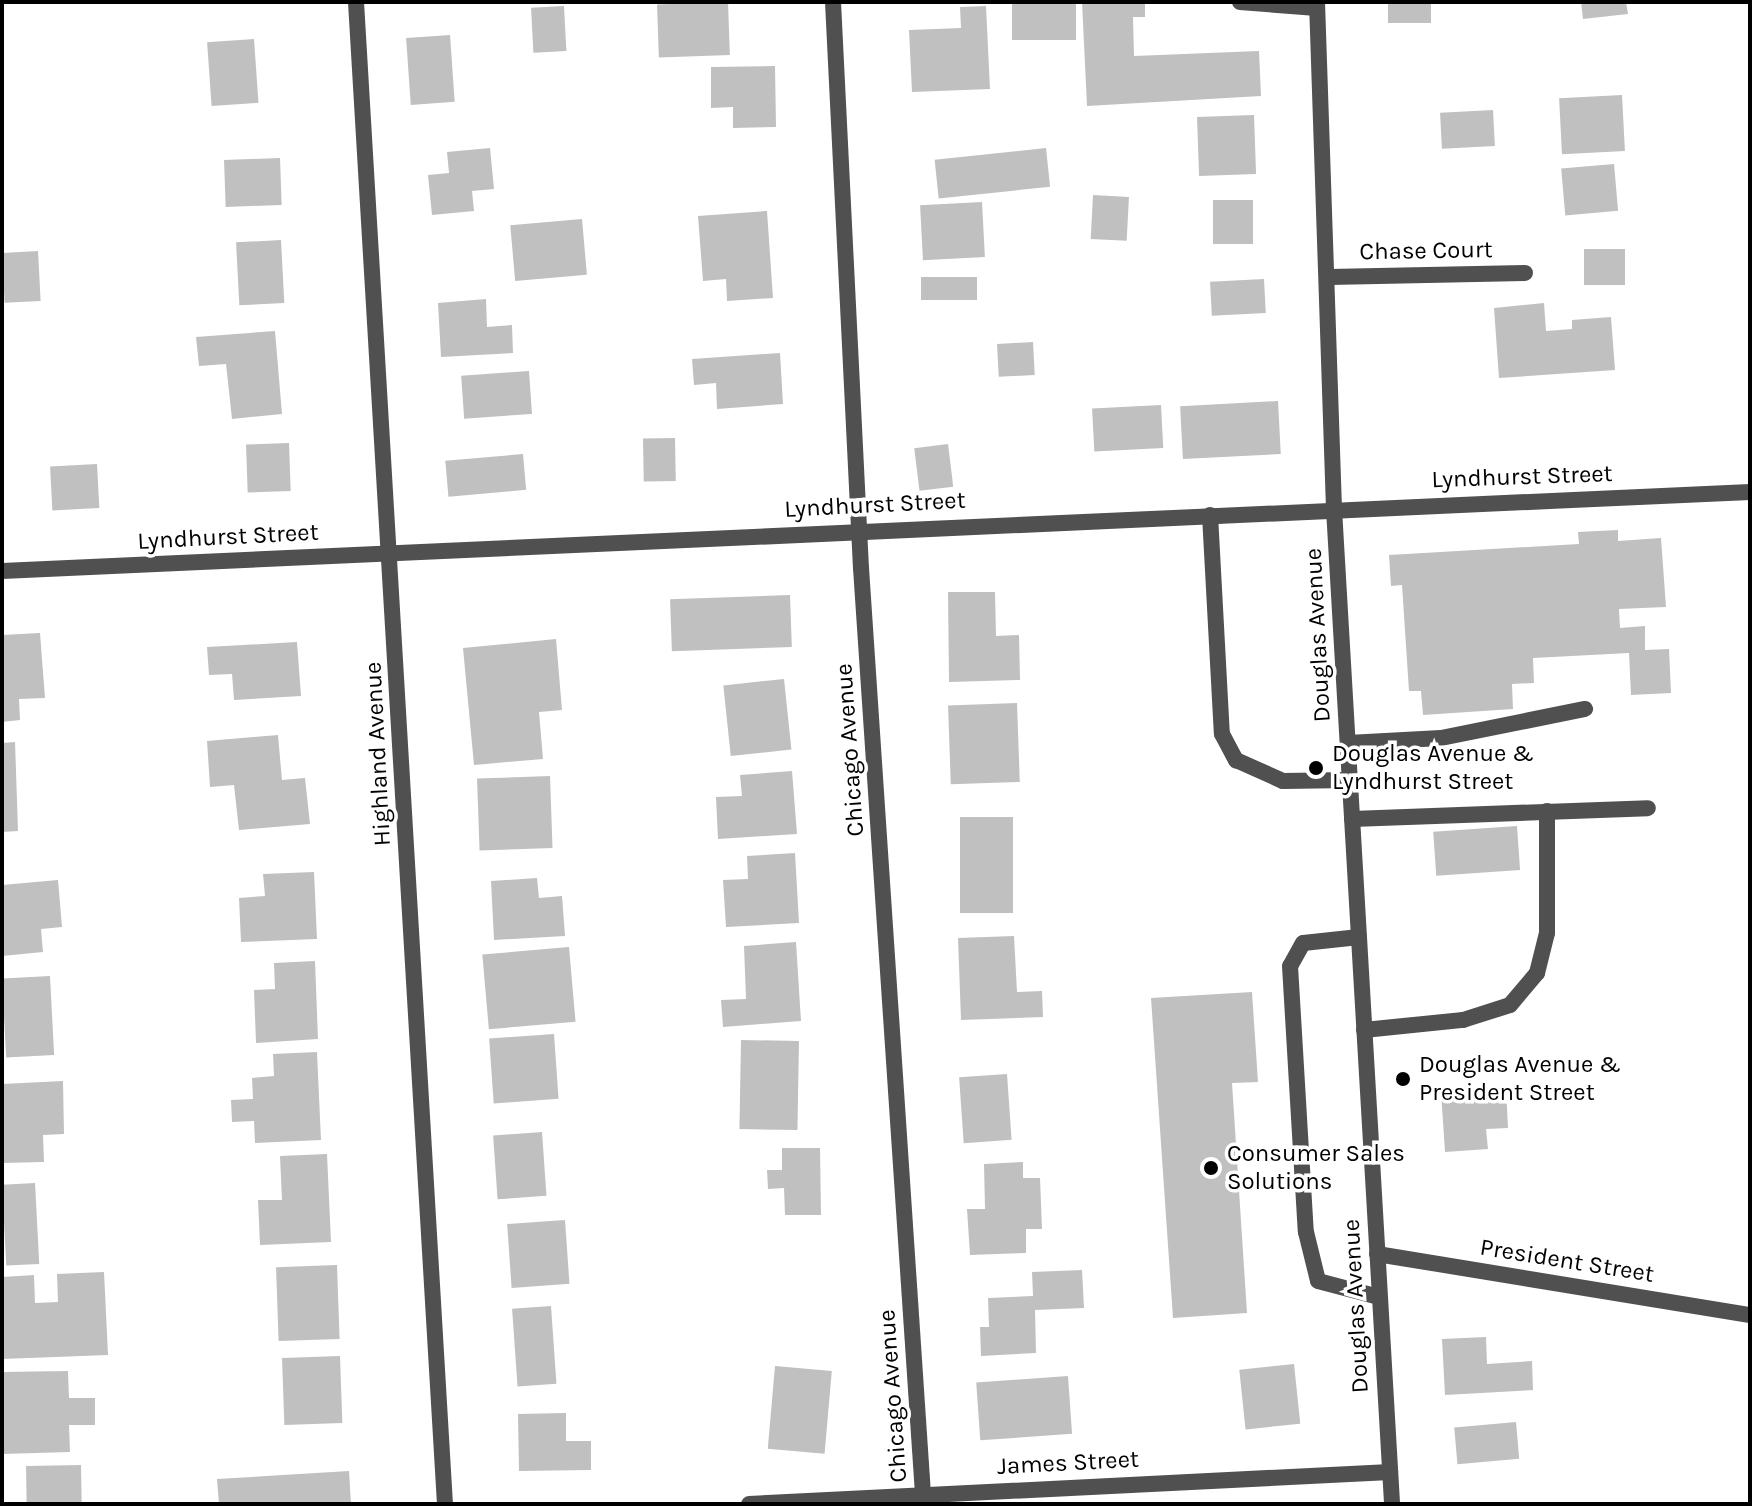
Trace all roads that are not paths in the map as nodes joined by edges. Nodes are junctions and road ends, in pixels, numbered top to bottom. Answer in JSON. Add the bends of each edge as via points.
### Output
{"nodes":[{"id":1,"x":356,"y":2,"type":"edge"},
{"id":2,"x":833,"y":2,"type":"edge"},
{"id":3,"x":1240,"y":2,"type":"edge"},
{"id":4,"x":1317,"y":5,"type":"edge"},
{"id":5,"x":1525,"y":273,"type":"dead end"},
{"id":6,"x":1329,"y":277,"type":"junction"},
{"id":7,"x":1750,"y":492,"type":"edge"},
{"id":8,"x":1334,"y":509,"type":"junction"},
{"id":9,"x":1210,"y":515,"type":"junction"},
{"id":10,"x":860,"y":530,"type":"junction"},
{"id":11,"x":391,"y":554,"type":"junction"},
{"id":12,"x":2,"y":571,"type":"edge"},
{"id":13,"x":1585,"y":709,"type":"dead end"},
{"id":14,"x":1348,"y":743,"type":"junction"},
{"id":15,"x":1350,"y":780,"type":"junction"},
{"id":16,"x":1648,"y":808,"type":"dead end"},
{"id":17,"x":1547,"y":811,"type":"junction"},
{"id":18,"x":1352,"y":819,"type":"junction"},
{"id":19,"x":1359,"y":937,"type":"junction"},
{"id":20,"x":1364,"y":1030,"type":"junction"},
{"id":21,"x":1377,"y":1254,"type":"junction"},
{"id":22,"x":1379,"y":1297,"type":"junction"},
{"id":23,"x":1750,"y":1315,"type":"edge"},
{"id":24,"x":1390,"y":1472,"type":"junction"},
{"id":25,"x":923,"y":1494,"type":"junction"},
{"id":26,"x":897,"y":1500,"type":"edge"},
{"id":27,"x":445,"y":1504,"type":"edge"},
{"id":28,"x":749,"y":1504,"type":"edge"},
{"id":29,"x":1392,"y":1504,"type":"edge"}],
"edges":[{"from":1,"to":11,"type":"street","name":"Highland Avenue"},
{"from":2,"to":10,"type":"street","name":"Chicago Avenue"},
{"from":3,"to":4,"type":"street"},
{"from":4,"to":6,"type":"street","name":"Douglas Avenue"},
{"from":5,"to":6,"type":"street","name":"Chase Court"},
{"from":6,"to":8,"type":"street","name":"Douglas Avenue"},
{"from":7,"to":8,"type":"street","name":"Lyndhurst Street"},
{"from":8,"to":9,"type":"street","name":"Lyndhurst Street"},
{"from":8,"to":14,"type":"street","name":"Douglas Avenue"},
{"from":9,"to":10,"type":"street","name":"Lyndhurst Street"},
{"from":9,"to":15,"type":"street","via":[[1222,734],[1236,760],[1283,781]]},
{"from":10,"to":11,"type":"street","name":"Lyndhurst Street"},
{"from":10,"to":25,"type":"street","name":"Chicago Avenue"},
{"from":11,"to":12,"type":"street","name":"Lyndhurst Street"},
{"from":11,"to":27,"type":"street","name":"Highland Avenue"},
{"from":13,"to":14,"type":"street","via":[[1441,738]]},
{"from":14,"to":15,"type":"street","name":"Douglas Avenue"},
{"from":15,"to":18,"type":"street","name":"Douglas Avenue"},
{"from":16,"to":17,"type":"street"},
{"from":17,"to":18,"type":"street"},
{"from":17,"to":20,"type":"street","via":[[1547,933],[1537,973],[1510,1005],[1475,1017]]},
{"from":18,"to":19,"type":"street","name":"Douglas Avenue"},
{"from":19,"to":20,"type":"street","name":"Douglas Avenue"},
{"from":19,"to":22,"type":"street","via":[[1303,943],[1290,966],[1306,1232],[1318,1281]]},
{"from":20,"to":21,"type":"street","name":"Douglas Avenue"},
{"from":21,"to":22,"type":"street","name":"Douglas Avenue"},
{"from":21,"to":23,"type":"street","name":"President Street"},
{"from":22,"to":24,"type":"street","name":"Douglas Avenue"},
{"from":24,"to":25,"type":"street","name":"James Street"},
{"from":24,"to":29,"type":"street","name":"Douglas Avenue"},
{"from":25,"to":26,"type":"street","name":"James Street"},
{"from":26,"to":28,"type":"street","name":"James Street"}]}
